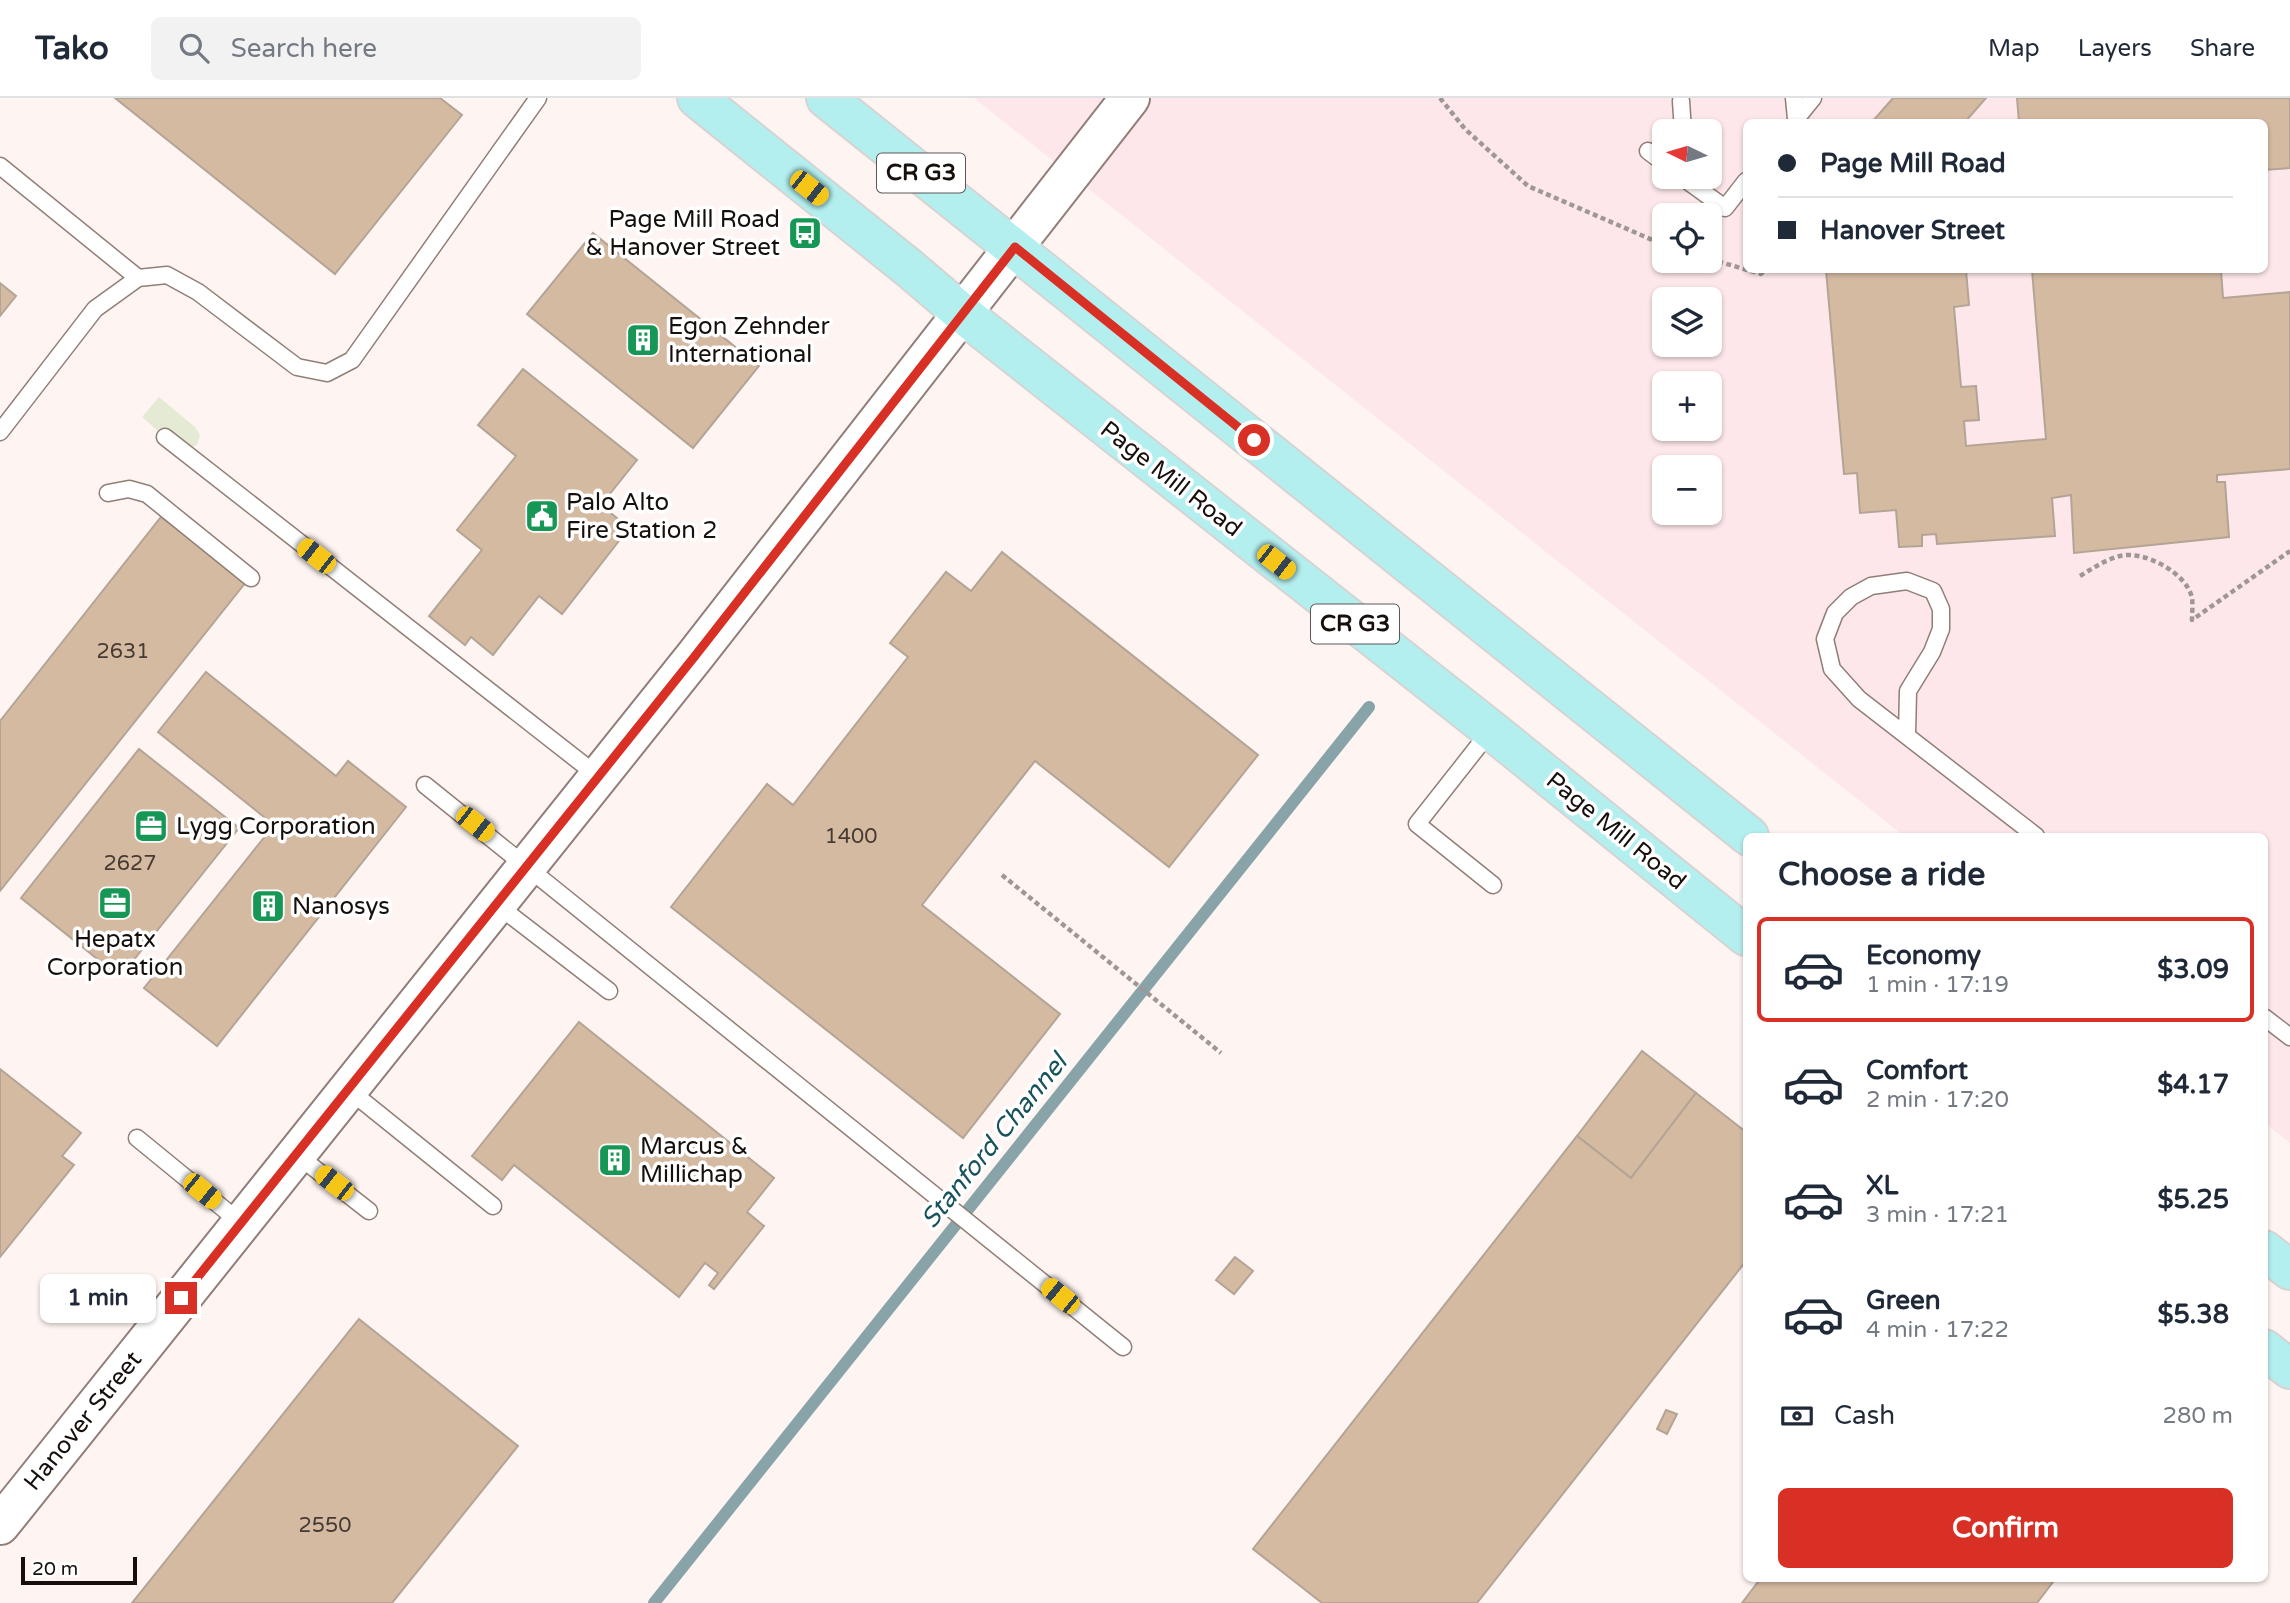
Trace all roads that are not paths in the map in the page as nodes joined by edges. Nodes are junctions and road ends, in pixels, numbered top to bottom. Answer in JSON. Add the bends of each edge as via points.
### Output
{"nodes":[{"id":1,"x":538,"y":98,"type":"edge"},
{"id":2,"x":697,"y":98,"type":"edge"},
{"id":3,"x":827,"y":98,"type":"edge"},
{"id":4,"x":1130,"y":98,"type":"edge"},
{"id":5,"x":1794,"y":98,"type":"edge"},
{"id":6,"x":1813,"y":98,"type":"edge"},
{"id":7,"x":1681,"y":101,"type":"dead end"},
{"id":8,"x":1682,"y":119,"type":"edge"},
{"id":9,"x":1795,"y":119,"type":"edge"},
{"id":10,"x":1796,"y":119,"type":"edge"},
{"id":11,"x":1648,"y":151,"type":"dead end"},
{"id":12,"x":1652,"y":154,"type":"edge"},
{"id":13,"x":0,"y":166,"type":"edge"},
{"id":14,"x":1743,"y":185,"type":"edge"},
{"id":15,"x":1700,"y":189,"type":"edge"},
{"id":16,"x":1015,"y":247,"type":"junction"},
{"id":17,"x":138,"y":278,"type":"junction"},
{"id":18,"x":963,"y":314,"type":"junction"},
{"id":19,"x":0,"y":432,"type":"edge"},
{"id":20,"x":165,"y":438,"type":"dead end"},
{"id":21,"x":108,"y":493,"type":"dead end"},
{"id":22,"x":251,"y":578,"type":"dead end"},
{"id":23,"x":1491,"y":730,"type":"junction"},
{"id":24,"x":1907,"y":734,"type":"junction"},
{"id":25,"x":598,"y":776,"type":"junction"},
{"id":26,"x":425,"y":785,"type":"dead end"},
{"id":27,"x":1745,"y":833,"type":"edge"},
{"id":28,"x":2032,"y":833,"type":"edge"},
{"id":29,"x":527,"y":866,"type":"junction"},
{"id":30,"x":1493,"y":886,"type":"dead end"},
{"id":31,"x":496,"y":904,"type":"junction"},
{"id":32,"x":1743,"y":934,"type":"edge"},
{"id":33,"x":609,"y":991,"type":"dead end"},
{"id":34,"x":2268,"y":1020,"type":"edge"},
{"id":35,"x":2290,"y":1037,"type":"edge"},
{"id":36,"x":349,"y":1090,"type":"junction"},
{"id":37,"x":137,"y":1139,"type":"dead end"},
{"id":38,"x":296,"y":1154,"type":"junction"},
{"id":39,"x":493,"y":1206,"type":"dead end"},
{"id":40,"x":369,"y":1211,"type":"dead end"},
{"id":41,"x":242,"y":1223,"type":"junction"},
{"id":42,"x":2268,"y":1253,"type":"edge"},
{"id":43,"x":2290,"y":1270,"type":"edge"},
{"id":44,"x":1123,"y":1347,"type":"dead end"},
{"id":45,"x":2268,"y":1352,"type":"edge"},
{"id":46,"x":2290,"y":1369,"type":"edge"},
{"id":47,"x":0,"y":1525,"type":"edge"}],
"edges":[{"from":1,"to":17,"type":"lane","via":[[352,360],[327,373],[297,367],[198,292],[167,275]]},
{"from":2,"to":18,"type":"main road","name":"Page Mill Road","number":"CR G3"},
{"from":3,"to":16,"type":"main road","number":"CR G3"},
{"from":4,"to":16,"type":"street","name":"Hanover Street"},
{"from":5,"to":9,"type":"lane"},
{"from":6,"to":10,"type":"lane"},
{"from":7,"to":8,"type":"lane"},
{"from":11,"to":12,"type":"lane"},
{"from":13,"to":17,"type":"lane"},
{"from":14,"to":15,"type":"lane","via":[[1725,208]]},
{"from":16,"to":18,"type":"street","name":"Hanover Street"},
{"from":16,"to":27,"type":"main road","number":"CR G3"},
{"from":17,"to":19,"type":"lane","via":[[95,309]]},
{"from":18,"to":23,"type":"main road","name":"Page Mill Road","number":"CR G3"},
{"from":18,"to":25,"type":"street","name":"Hanover Street"},
{"from":20,"to":25,"type":"lane"},
{"from":21,"to":22,"type":"lane","via":[[130,489],[147,494]]},
{"from":23,"to":30,"type":"lane","via":[[1418,824]]},
{"from":23,"to":32,"type":"main road","name":"Page Mill Road","number":"CR G3"},
{"from":24,"to":24,"type":"lane","via":[[1859,699],[1832,669],[1825,639],[1835,613],[1852,597],[1871,586],[1907,581],[1933,591],[1941,609],[1941,629],[1932,652],[1908,691]]},
{"from":24,"to":28,"type":"lane"},
{"from":25,"to":29,"type":"street","name":"Hanover Street"},
{"from":26,"to":29,"type":"lane"},
{"from":29,"to":31,"type":"street","name":"Hanover Street"},
{"from":29,"to":44,"type":"lane"},
{"from":31,"to":33,"type":"lane"},
{"from":31,"to":36,"type":"street","name":"Hanover Street"},
{"from":34,"to":35,"type":"lane"},
{"from":36,"to":38,"type":"street","name":"Hanover Street"},
{"from":36,"to":39,"type":"lane"},
{"from":37,"to":41,"type":"lane"},
{"from":38,"to":40,"type":"lane"},
{"from":38,"to":41,"type":"street","name":"Hanover Street"},
{"from":41,"to":47,"type":"street","name":"Hanover Street"},
{"from":42,"to":43,"type":"main road"},
{"from":45,"to":46,"type":"main road"}]}
